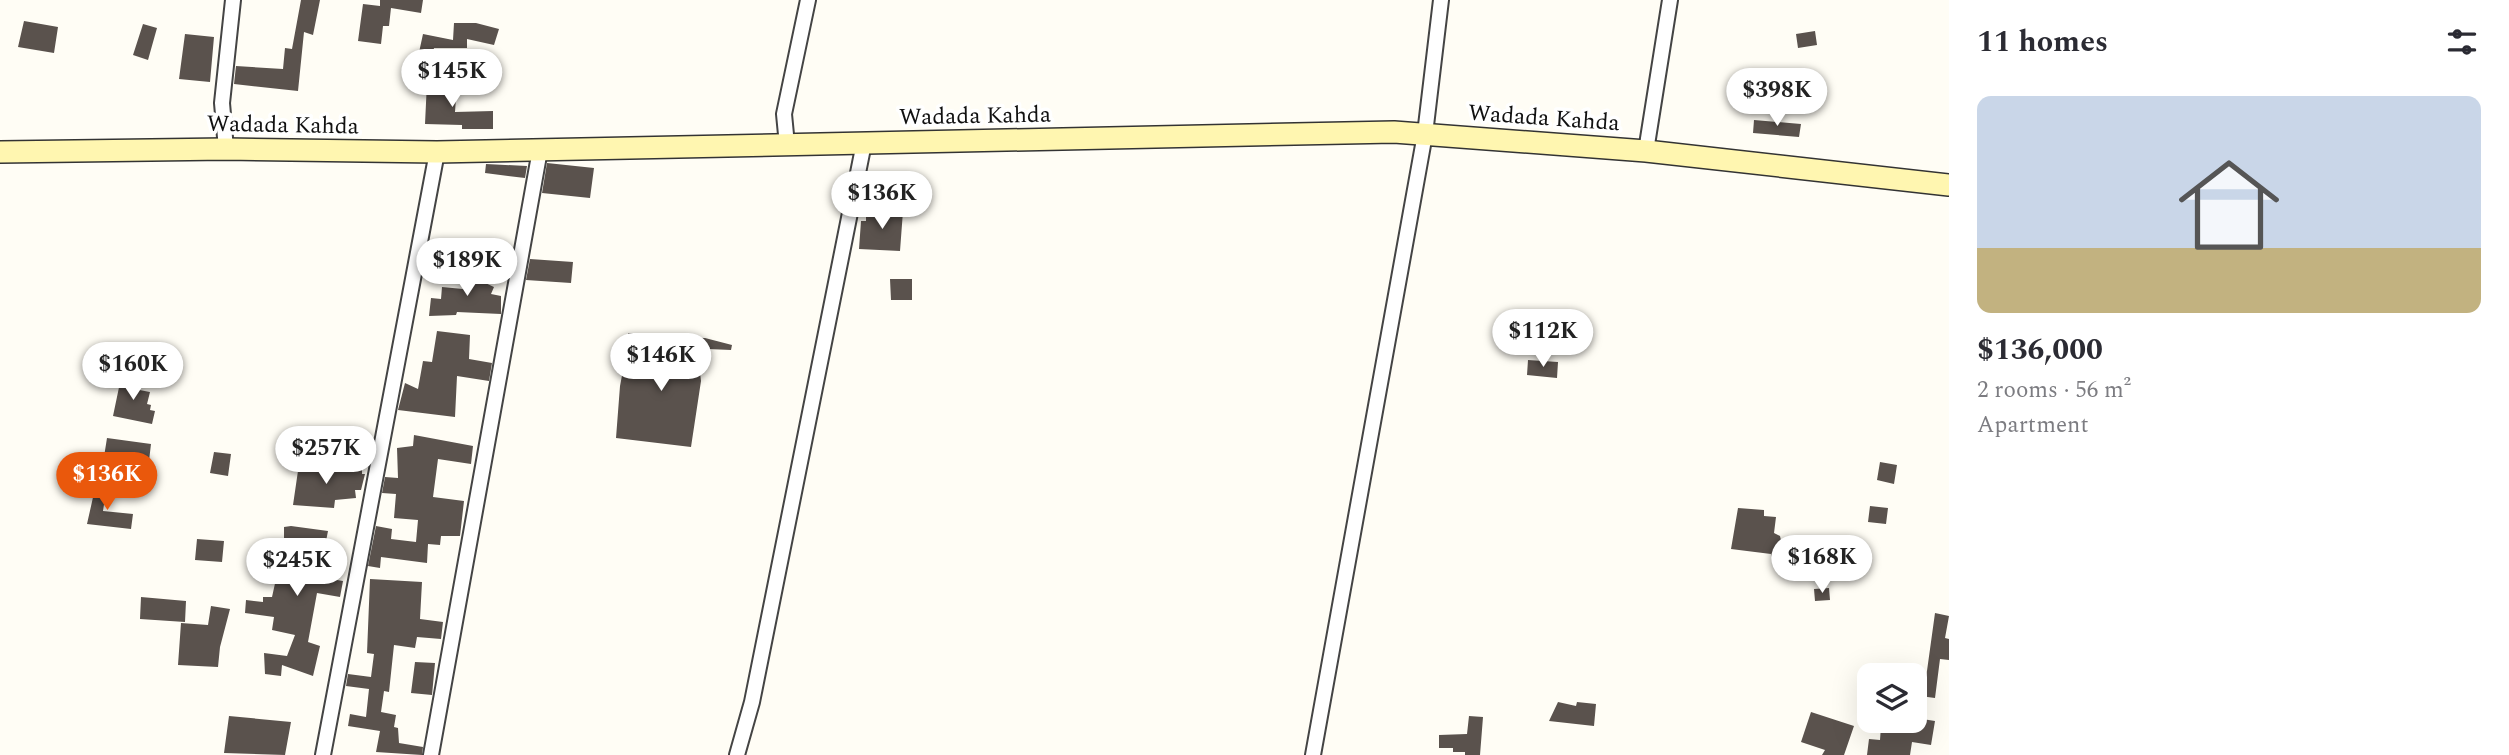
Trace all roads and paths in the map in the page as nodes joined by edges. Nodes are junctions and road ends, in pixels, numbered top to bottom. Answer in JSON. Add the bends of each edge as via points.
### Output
{"nodes":[{"id":1,"x":233,"y":0,"type":"edge"},
{"id":2,"x":808,"y":0,"type":"edge"},
{"id":3,"x":1441,"y":0,"type":"edge"},
{"id":4,"x":1671,"y":0,"type":"edge"},
{"id":5,"x":1425,"y":134,"type":"junction"},
{"id":6,"x":864,"y":143,"type":"junction"},
{"id":7,"x":786,"y":145,"type":"junction"},
{"id":8,"x":226,"y":149,"type":"junction"},
{"id":9,"x":540,"y":150,"type":"junction"},
{"id":10,"x":1646,"y":150,"type":"junction"},
{"id":11,"x":0,"y":152,"type":"edge"},
{"id":12,"x":437,"y":152,"type":"junction"},
{"id":13,"x":1949,"y":185,"type":"edge"},
{"id":14,"x":323,"y":755,"type":"edge"},
{"id":15,"x":431,"y":755,"type":"edge"},
{"id":16,"x":737,"y":755,"type":"edge"},
{"id":17,"x":1313,"y":755,"type":"edge"}],
"edges":[{"from":1,"to":8,"type":"street","via":[[222,103]]},
{"from":2,"to":7,"type":"street","via":[[784,114]]},
{"from":3,"to":5,"type":"street"},
{"from":4,"to":10,"type":"street"},
{"from":5,"to":6,"type":"main road","name":"Wadada Kahda"},
{"from":5,"to":10,"type":"main road","name":"Wadada Kahda"},
{"from":5,"to":17,"type":"street"},
{"from":6,"to":7,"type":"main road","name":"Wadada Kahda"},
{"from":6,"to":16,"type":"street","via":[[752,702]]},
{"from":7,"to":9,"type":"main road","name":"Wadada Kahda"},
{"from":8,"to":11,"type":"main road","name":"Wadada Kahda"},
{"from":8,"to":12,"type":"main road","name":"Wadada Kahda"},
{"from":9,"to":12,"type":"main road","name":"Wadada Kahda"},
{"from":9,"to":15,"type":"street"},
{"from":10,"to":13,"type":"main road","name":"Wadada Kahda"},
{"from":12,"to":14,"type":"street"}]}
